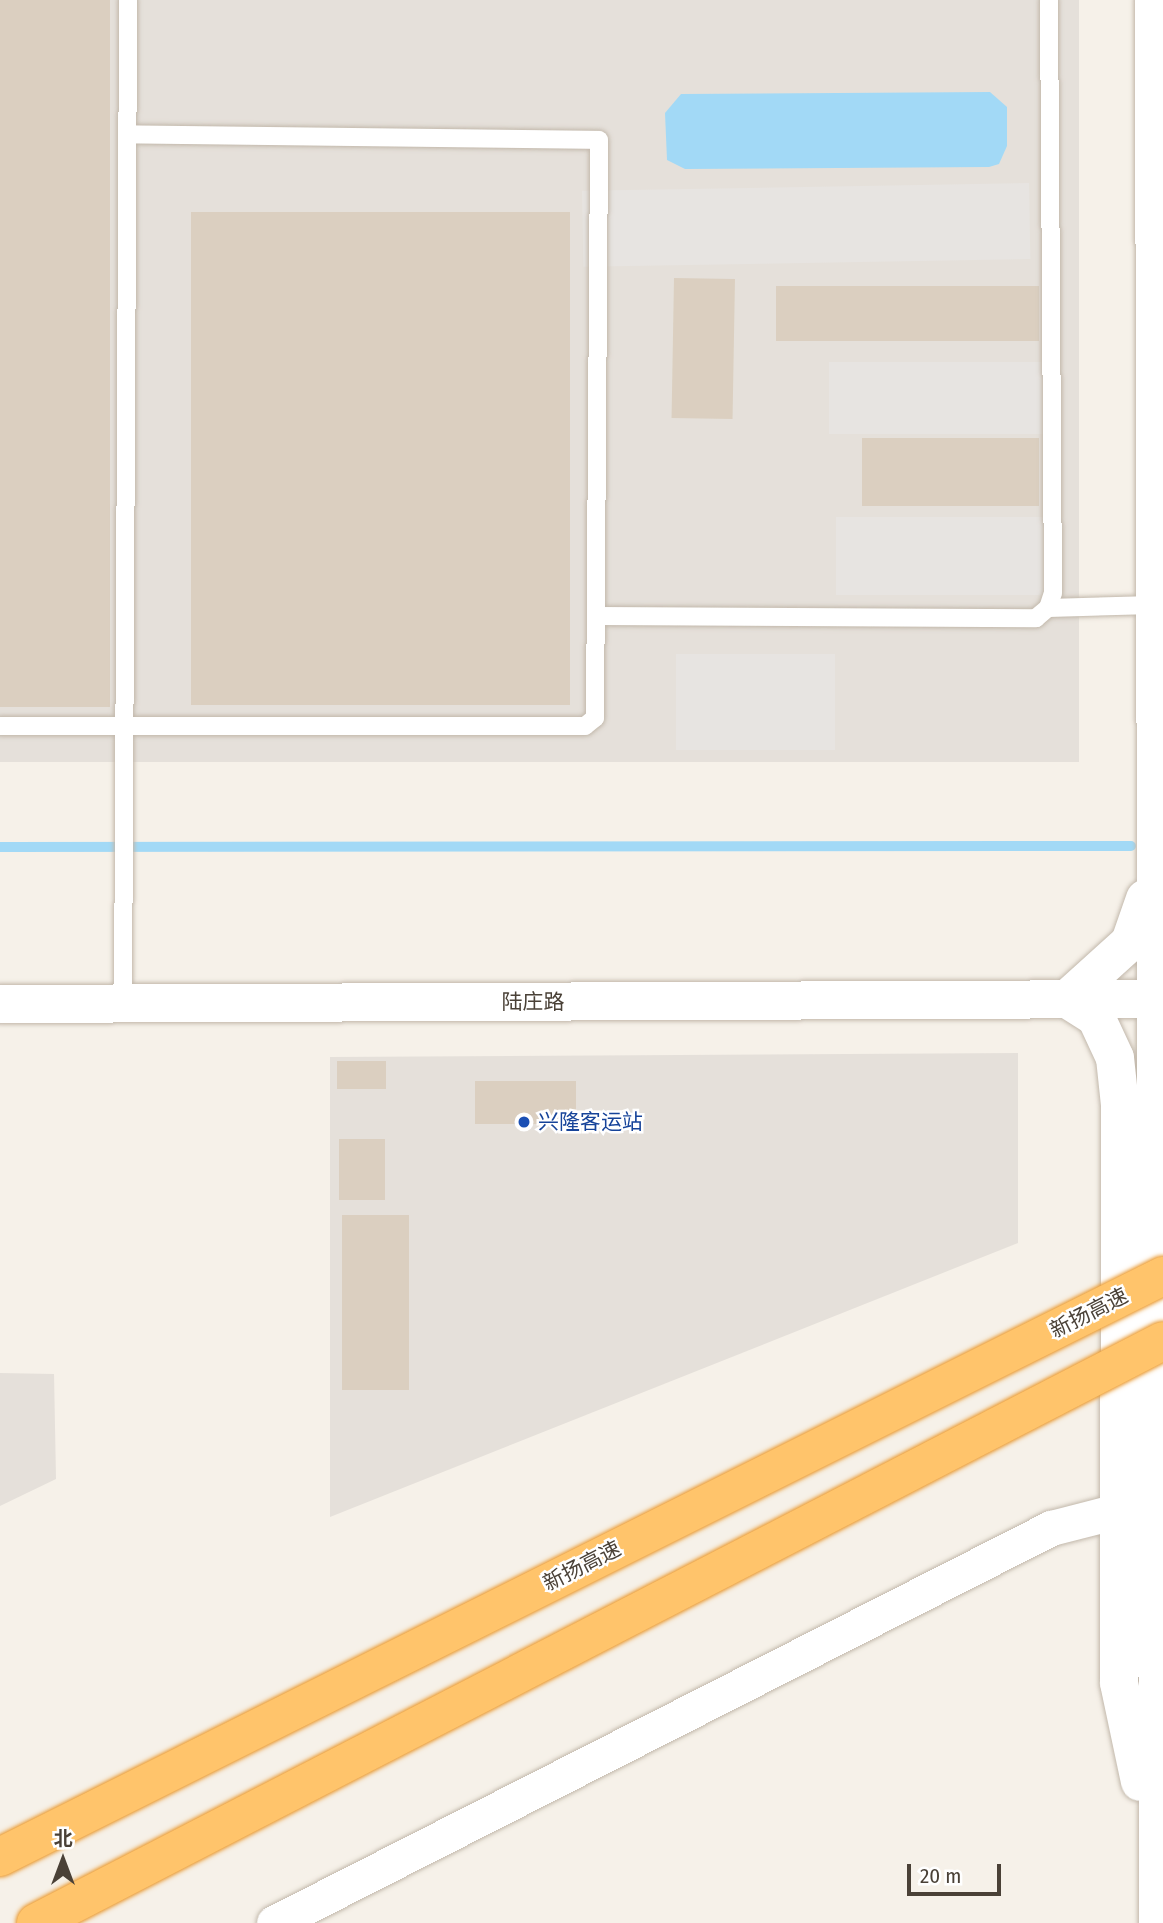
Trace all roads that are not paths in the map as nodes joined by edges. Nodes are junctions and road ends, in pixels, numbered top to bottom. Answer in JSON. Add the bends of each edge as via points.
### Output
{"nodes":[{"id":1,"x":128,"y":0,"type":"edge"},
{"id":2,"x":1049,"y":0,"type":"edge"},
{"id":3,"x":1154,"y":0,"type":"edge"},
{"id":4,"x":128,"y":134,"type":"junction"},
{"id":5,"x":1153,"y":605,"type":"junction"},
{"id":6,"x":1048,"y":608,"type":"junction"},
{"id":7,"x":598,"y":615,"type":"junction"},
{"id":8,"x":0,"y":726,"type":"edge"},
{"id":9,"x":125,"y":726,"type":"junction"},
{"id":10,"x":1153,"y":876,"type":"junction"},
{"id":11,"x":1067,"y":999,"type":"junction"},
{"id":12,"x":1158,"y":1003,"type":"edge"},
{"id":13,"x":0,"y":1004,"type":"edge"},
{"id":14,"x":123,"y":1004,"type":"junction"},
{"id":15,"x":1163,"y":1276,"type":"edge"},
{"id":16,"x":1163,"y":1341,"type":"edge"},
{"id":17,"x":1117,"y":1511,"type":"junction"},
{"id":18,"x":1160,"y":1853,"type":"edge"},
{"id":19,"x":0,"y":1857,"type":"edge"},
{"id":20,"x":36,"y":1923,"type":"edge"},
{"id":21,"x":274,"y":1923,"type":"edge"},
{"id":22,"x":1158,"y":1923,"type":"edge"}],
"edges":[{"from":1,"to":4,"type":"lane"},
{"from":2,"to":6,"type":"lane","via":[[1053,593]]},
{"from":3,"to":5,"type":"street"},
{"from":4,"to":7,"type":"lane","via":[[599,140]]},
{"from":4,"to":9,"type":"lane"},
{"from":5,"to":6,"type":"lane"},
{"from":5,"to":10,"type":"street"},
{"from":6,"to":7,"type":"lane","via":[[1036,618]]},
{"from":7,"to":9,"type":"lane","via":[[595,719],[585,726]]},
{"from":8,"to":9,"type":"lane"},
{"from":9,"to":14,"type":"lane"},
{"from":10,"to":11,"type":"street","via":[[1130,942]]},
{"from":10,"to":12,"type":"street"},
{"from":11,"to":12,"type":"street","name":"陆庄路"},
{"from":11,"to":14,"type":"street","name":"陆庄路"},
{"from":11,"to":17,"type":"street","via":[[1096,1017],[1115,1058],[1120,1105]]},
{"from":12,"to":18,"type":"street"},
{"from":13,"to":14,"type":"street","name":"陆庄路"},
{"from":15,"to":19,"type":"highway","name":"新扬高速","bridge":true},
{"from":16,"to":20,"type":"highway","bridge":true},
{"from":17,"to":18,"type":"street","via":[[1119,1683]]},
{"from":17,"to":21,"type":"street","via":[[1051,1528]]},
{"from":18,"to":22,"type":"street"}]}
